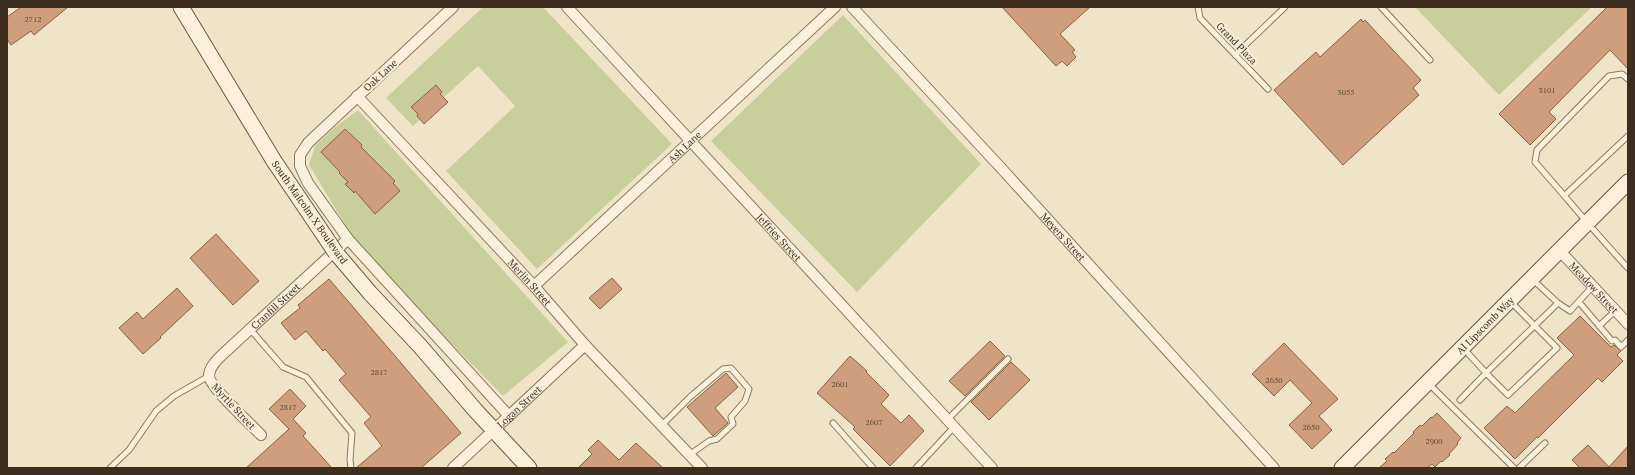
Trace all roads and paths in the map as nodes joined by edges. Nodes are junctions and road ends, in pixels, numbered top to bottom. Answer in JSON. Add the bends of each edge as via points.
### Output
{"nodes":[{"id":1,"x":181,"y":7,"type":"edge"},
{"id":2,"x":453,"y":7,"type":"edge"},
{"id":3,"x":567,"y":7,"type":"edge"},
{"id":4,"x":835,"y":7,"type":"edge"},
{"id":5,"x":852,"y":7,"type":"edge"},
{"id":6,"x":1198,"y":7,"type":"edge"},
{"id":7,"x":1285,"y":7,"type":"edge"},
{"id":8,"x":1381,"y":7,"type":"edge"},
{"id":9,"x":1235,"y":55,"type":"junction"},
{"id":10,"x":1430,"y":60,"type":"dead end"},
{"id":11,"x":1628,"y":79,"type":"edge"},
{"id":12,"x":1268,"y":89,"type":"dead end"},
{"id":13,"x":357,"y":96,"type":"junction"},
{"id":14,"x":1628,"y":136,"type":"edge"},
{"id":15,"x":689,"y":140,"type":"junction"},
{"id":16,"x":1628,"y":182,"type":"edge"},
{"id":17,"x":1565,"y":195,"type":"junction"},
{"id":18,"x":1588,"y":223,"type":"junction"},
{"id":19,"x":348,"y":239,"type":"junction"},
{"id":20,"x":1560,"y":251,"type":"junction"},
{"id":21,"x":1628,"y":268,"type":"edge"},
{"id":22,"x":1532,"y":278,"type":"junction"},
{"id":23,"x":534,"y":286,"type":"junction"},
{"id":24,"x":1593,"y":286,"type":"junction"},
{"id":25,"x":1510,"y":301,"type":"junction"},
{"id":26,"x":1579,"y":302,"type":"junction"},
{"id":27,"x":1558,"y":303,"type":"junction"},
{"id":28,"x":1615,"y":310,"type":"junction"},
{"id":29,"x":1628,"y":324,"type":"edge"},
{"id":30,"x":1535,"y":326,"type":"junction"},
{"id":31,"x":1599,"y":326,"type":"junction"},
{"id":32,"x":250,"y":329,"type":"junction"},
{"id":33,"x":1628,"y":340,"type":"edge"},
{"id":34,"x":585,"y":345,"type":"junction"},
{"id":35,"x":1463,"y":348,"type":"junction"},
{"id":36,"x":1008,"y":359,"type":"dead end"},
{"id":37,"x":1486,"y":373,"type":"junction"},
{"id":38,"x":209,"y":376,"type":"junction"},
{"id":39,"x":1428,"y":382,"type":"junction"},
{"id":40,"x":1460,"y":400,"type":"dead end"},
{"id":41,"x":509,"y":416,"type":"junction"},
{"id":42,"x":833,"y":423,"type":"dead end"},
{"id":43,"x":950,"y":423,"type":"junction"},
{"id":44,"x":661,"y":426,"type":"junction"},
{"id":45,"x":494,"y":430,"type":"junction"},
{"id":46,"x":261,"y":435,"type":"dead end"},
{"id":47,"x":1545,"y":443,"type":"dead end"},
{"id":48,"x":689,"y":455,"type":"junction"},
{"id":49,"x":110,"y":468,"type":"edge"},
{"id":50,"x":351,"y":468,"type":"edge"},
{"id":51,"x":453,"y":468,"type":"edge"},
{"id":52,"x":529,"y":468,"type":"edge"},
{"id":53,"x":702,"y":468,"type":"edge"},
{"id":54,"x":873,"y":468,"type":"edge"},
{"id":55,"x":916,"y":468,"type":"edge"},
{"id":56,"x":992,"y":468,"type":"edge"},
{"id":57,"x":1274,"y":468,"type":"edge"},
{"id":58,"x":1342,"y":468,"type":"edge"},
{"id":59,"x":1514,"y":468,"type":"edge"},
{"id":60,"x":1519,"y":468,"type":"edge"}],
"edges":[{"from":1,"to":45,"type":"street","name":"South Malcolm X Boulevard","bridge":true,"via":[[286,179],[336,253]]},
{"from":2,"to":13,"type":"street","name":"Oak Lane"},
{"from":3,"to":15,"type":"street","name":"Jeffries Street"},
{"from":4,"to":15,"type":"street","name":"Ash Lane"},
{"from":5,"to":57,"type":"street","name":"Meyers Street"},
{"from":6,"to":9,"type":"lane","name":"Grand Plaza","via":[[1200,18]]},
{"from":7,"to":9,"type":"lane"},
{"from":8,"to":10,"type":"lane"},
{"from":9,"to":12,"type":"lane","name":"Grand Plaza"},
{"from":11,"to":17,"type":"lane","via":[[1622,74],[1608,76],[1537,150],[1535,162]]},
{"from":13,"to":19,"type":"street","name":"Oak Lane","via":[[308,143],[302,151],[300,166],[308,183]]},
{"from":13,"to":23,"type":"street","name":"Merlin Street"},
{"from":14,"to":17,"type":"lane"},
{"from":15,"to":23,"type":"street","name":"Ash Lane"},
{"from":15,"to":43,"type":"street","name":"Jeffries Street"},
{"from":16,"to":18,"type":"street","name":"Al Lipscomb Way"},
{"from":17,"to":18,"type":"lane"},
{"from":18,"to":20,"type":"street","name":"Al Lipscomb Way"},
{"from":18,"to":21,"type":"lane"},
{"from":19,"to":32,"type":"street","name":"Cranfill Street"},
{"from":19,"to":41,"type":"street"},
{"from":20,"to":22,"type":"street","name":"Al Lipscomb Way"},
{"from":20,"to":24,"type":"street","name":"Meadow Street"},
{"from":22,"to":25,"type":"street","name":"Al Lipscomb Way"},
{"from":22,"to":27,"type":"lane"},
{"from":23,"to":34,"type":"street","name":"Merlin Street"},
{"from":24,"to":26,"type":"lane"},
{"from":24,"to":28,"type":"street","name":"Meadow Street"},
{"from":25,"to":30,"type":"lane"},
{"from":25,"to":35,"type":"street","name":"Al Lipscomb Way"},
{"from":26,"to":27,"type":"lane","via":[[1570,311]]},
{"from":26,"to":31,"type":"lane"},
{"from":27,"to":30,"type":"lane"},
{"from":28,"to":29,"type":"street","name":"Meadow Street"},
{"from":28,"to":31,"type":"lane"},
{"from":30,"to":37,"type":"lane"},
{"from":30,"to":37,"type":"lane","via":[[1557,348],[1508,395]]},
{"from":31,"to":33,"type":"lane","via":[[1621,347]]},
{"from":32,"to":38,"type":"street","name":"Cranfill Street","via":[[211,367]]},
{"from":32,"to":50,"type":"lane","via":[[283,367],[306,377],[352,433]]},
{"from":34,"to":41,"type":"street","name":"Logan Street"},
{"from":34,"to":44,"type":"street","name":"Merlin Street"},
{"from":35,"to":37,"type":"lane"},
{"from":35,"to":39,"type":"street","name":"Al Lipscomb Way"},
{"from":36,"to":43,"type":"lane"},
{"from":37,"to":40,"type":"lane"},
{"from":38,"to":46,"type":"street","name":"Myrtle Street","via":[[211,383]]},
{"from":38,"to":49,"type":"lane","via":[[174,396],[156,411],[129,450]]},
{"from":39,"to":58,"type":"street","name":"Al Lipscomb Way"},
{"from":39,"to":59,"type":"lane"},
{"from":41,"to":45,"type":"street","name":"Logan Street"},
{"from":42,"to":54,"type":"lane"},
{"from":43,"to":55,"type":"lane"},
{"from":43,"to":56,"type":"street","name":"Jeffries Street"},
{"from":44,"to":48,"type":"street","name":"Merlin Street"},
{"from":44,"to":48,"type":"lane","via":[[690,397],[724,369],[731,368],[749,389],[745,401],[731,416],[733,424],[717,439],[709,441]]},
{"from":45,"to":51,"type":"street","name":"Logan Street"},
{"from":45,"to":52,"type":"street","name":"South Malcolm X Boulevard"},
{"from":47,"to":60,"type":"lane"},
{"from":48,"to":53,"type":"street","name":"Merlin Street"}]}
